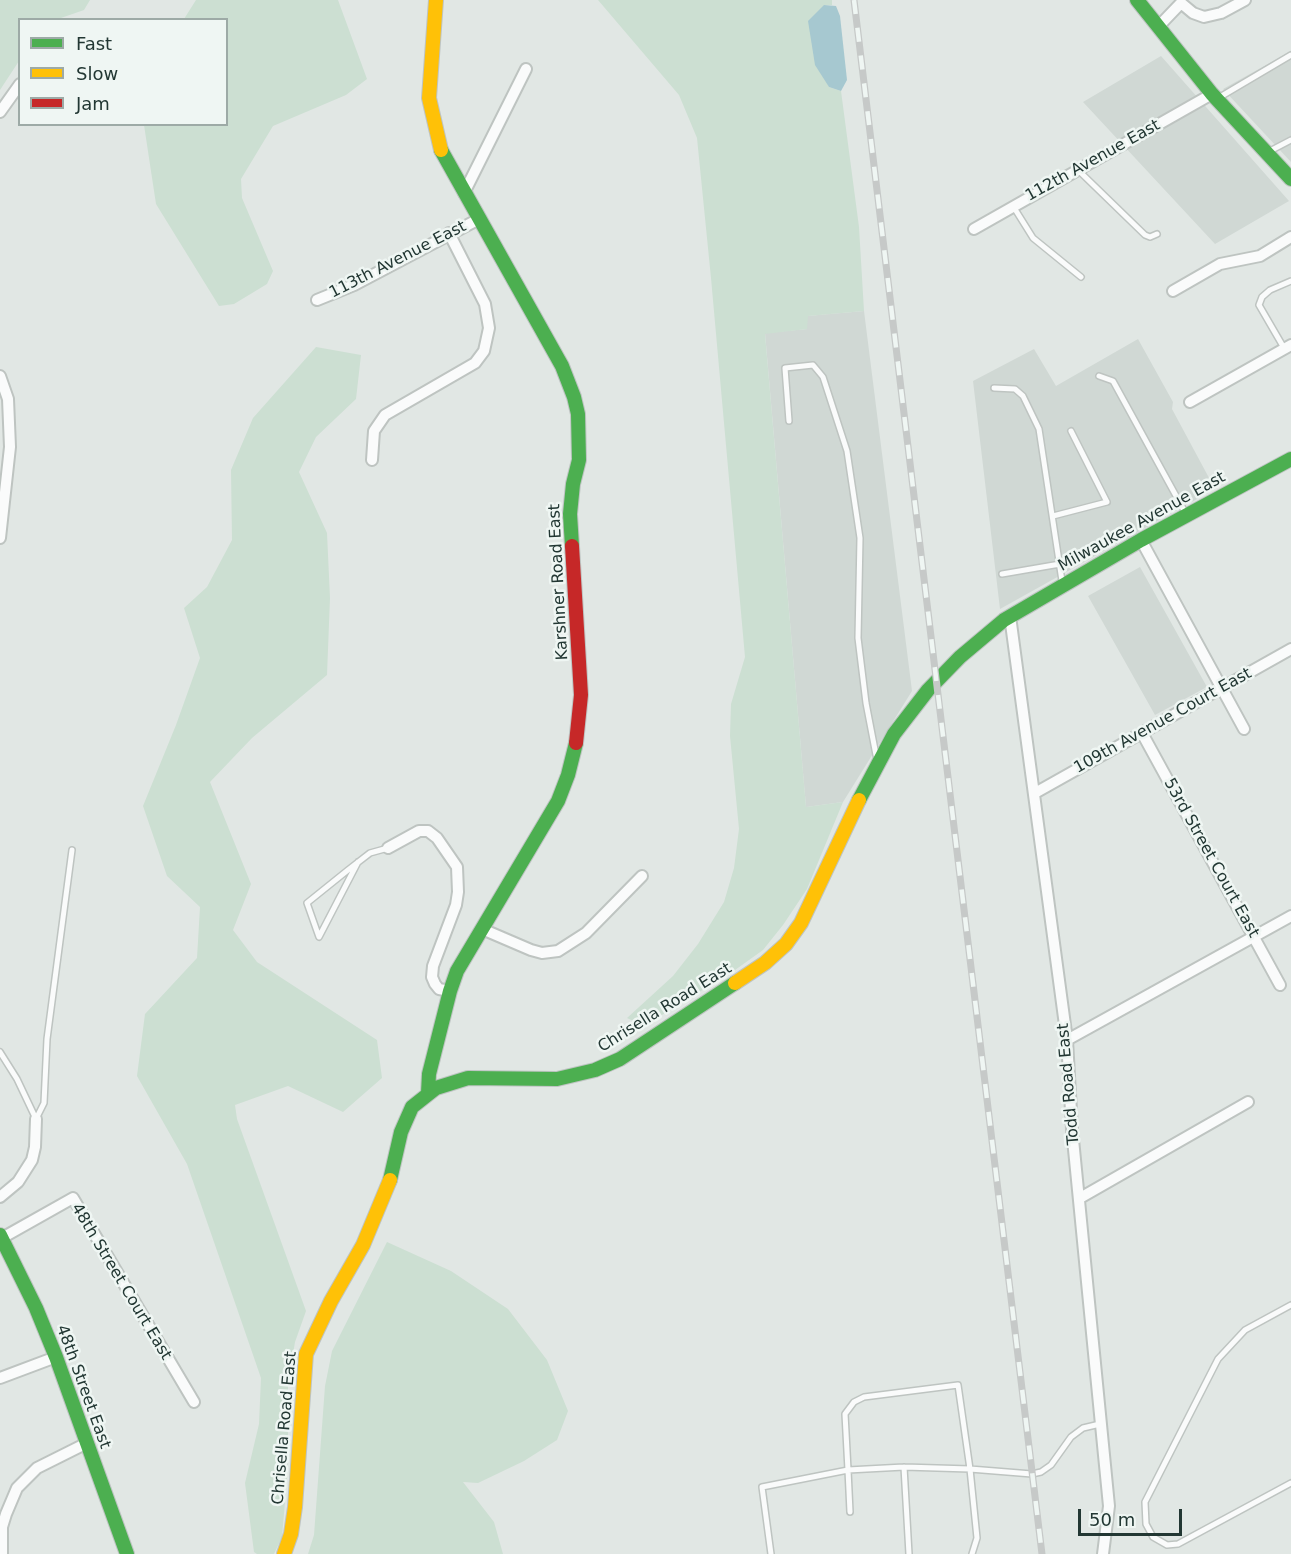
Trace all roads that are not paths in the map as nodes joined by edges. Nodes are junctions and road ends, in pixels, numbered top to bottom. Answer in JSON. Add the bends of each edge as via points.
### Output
{"nodes":[{"id":1,"x":436,"y":0,"type":"edge"},
{"id":2,"x":1137,"y":0,"type":"edge"},
{"id":3,"x":1245,"y":0,"type":"edge"},
{"id":4,"x":1180,"y":1,"type":"edge"},
{"id":5,"x":1158,"y":27,"type":"junction"},
{"id":6,"x":1291,"y":55,"type":"edge"},
{"id":7,"x":526,"y":69,"type":"dead end"},
{"id":8,"x":18,"y":87,"type":"edge"},
{"id":9,"x":1215,"y":97,"type":"junction"},
{"id":10,"x":0,"y":112,"type":"edge"},
{"id":11,"x":1291,"y":140,"type":"edge"},
{"id":12,"x":1267,"y":153,"type":"junction"},
{"id":13,"x":1078,"y":170,"type":"junction"},
{"id":14,"x":1291,"y":178,"type":"edge"},
{"id":15,"x":464,"y":193,"type":"junction"},
{"id":16,"x":1013,"y":206,"type":"junction"},
{"id":17,"x":479,"y":219,"type":"junction"},
{"id":18,"x":974,"y":228,"type":"dead end"},
{"id":19,"x":449,"y":233,"type":"junction"},
{"id":20,"x":1157,"y":234,"type":"dead end"},
{"id":21,"x":1291,"y":237,"type":"edge"},
{"id":22,"x":1081,"y":277,"type":"dead end"},
{"id":23,"x":1291,"y":281,"type":"edge"},
{"id":24,"x":1173,"y":291,"type":"dead end"},
{"id":25,"x":317,"y":300,"type":"dead end"},
{"id":26,"x":1288,"y":347,"type":"edge"},
{"id":27,"x":0,"y":376,"type":"edge"},
{"id":28,"x":1099,"y":376,"type":"dead end"},
{"id":29,"x":994,"y":388,"type":"dead end"},
{"id":30,"x":1190,"y":402,"type":"dead end"},
{"id":31,"x":789,"y":421,"type":"dead end"},
{"id":32,"x":1071,"y":431,"type":"dead end"},
{"id":33,"x":1291,"y":459,"type":"edge"},
{"id":34,"x":372,"y":460,"type":"dead end"},
{"id":35,"x":1187,"y":515,"type":"junction"},
{"id":36,"x":1053,"y":516,"type":"junction"},
{"id":37,"x":0,"y":538,"type":"edge"},
{"id":38,"x":1141,"y":540,"type":"junction"},
{"id":39,"x":1060,"y":564,"type":"junction"},
{"id":40,"x":1002,"y":574,"type":"dead end"},
{"id":41,"x":1063,"y":586,"type":"junction"},
{"id":42,"x":1010,"y":616,"type":"junction"},
{"id":43,"x":1291,"y":649,"type":"edge"},
{"id":44,"x":1222,"y":687,"type":"junction"},
{"id":45,"x":1244,"y":729,"type":"dead end"},
{"id":46,"x":1142,"y":732,"type":"junction"},
{"id":47,"x":877,"y":763,"type":"junction"},
{"id":48,"x":1035,"y":793,"type":"junction"},
{"id":49,"x":388,"y":848,"type":"joint"},
{"id":50,"x":72,"y":850,"type":"dead end"},
{"id":51,"x":358,"y":862,"type":"junction"},
{"id":52,"x":642,"y":876,"type":"dead end"},
{"id":53,"x":1291,"y":916,"type":"edge"},
{"id":54,"x":482,"y":929,"type":"junction"},
{"id":55,"x":1254,"y":936,"type":"junction"},
{"id":56,"x":1280,"y":985,"type":"dead end"},
{"id":57,"x":450,"y":991,"type":"junction"},
{"id":58,"x":1067,"y":1040,"type":"junction"},
{"id":59,"x":0,"y":1052,"type":"edge"},
{"id":60,"x":428,"y":1093,"type":"junction"},
{"id":61,"x":1248,"y":1102,"type":"dead end"},
{"id":62,"x":36,"y":1119,"type":"junction"},
{"id":63,"x":0,"y":1197,"type":"edge"},
{"id":64,"x":1080,"y":1198,"type":"junction"},
{"id":65,"x":1,"y":1236,"type":"edge"},
{"id":66,"x":1291,"y":1305,"type":"edge"},
{"id":67,"x":56,"y":1357,"type":"junction"},
{"id":68,"x":0,"y":1378,"type":"edge"},
{"id":69,"x":194,"y":1402,"type":"dead end"},
{"id":70,"x":1102,"y":1423,"type":"junction"},
{"id":71,"x":87,"y":1443,"type":"junction"},
{"id":72,"x":904,"y":1467,"type":"junction"},
{"id":73,"x":970,"y":1468,"type":"junction"},
{"id":74,"x":848,"y":1470,"type":"junction"},
{"id":75,"x":1291,"y":1483,"type":"edge"},
{"id":76,"x":850,"y":1512,"type":"dead end"},
{"id":77,"x":2,"y":1554,"type":"edge"},
{"id":78,"x":127,"y":1554,"type":"edge"},
{"id":79,"x":284,"y":1554,"type":"edge"},
{"id":80,"x":771,"y":1554,"type":"edge"},
{"id":81,"x":909,"y":1554,"type":"edge"},
{"id":82,"x":972,"y":1554,"type":"edge"},
{"id":83,"x":1103,"y":1554,"type":"edge"}],
"edges":[{"from":1,"to":15,"type":"street","name":"Karshner Road East","via":[[429,98],[438,142]]},
{"from":2,"to":5,"type":"street"},
{"from":3,"to":4,"type":"street","via":[[1204,17]]},
{"from":4,"to":5,"type":"street"},
{"from":5,"to":9,"type":"street"},
{"from":6,"to":9,"type":"lane"},
{"from":7,"to":15,"type":"street"},
{"from":8,"to":10,"type":"street"},
{"from":9,"to":12,"type":"street"},
{"from":9,"to":13,"type":"street","name":"112th Avenue East"},
{"from":11,"to":12,"type":"lane"},
{"from":12,"to":14,"type":"street"},
{"from":13,"to":16,"type":"street","name":"112th Avenue East"},
{"from":13,"to":20,"type":"lane","via":[[1145,235]]},
{"from":15,"to":17,"type":"street","name":"Karshner Road East"},
{"from":16,"to":18,"type":"street","name":"112th Avenue East"},
{"from":16,"to":22,"type":"lane","via":[[1033,238]]},
{"from":17,"to":19,"type":"street","name":"113th Avenue East"},
{"from":17,"to":54,"type":"street","name":"Karshner Road East","via":[[561,366],[576,406],[579,460],[570,514],[581,695],[577,737],[558,801]]},
{"from":19,"to":25,"type":"street","name":"113th Avenue East","via":[[354,285]]},
{"from":19,"to":34,"type":"street","via":[[485,304],[489,328],[484,351],[475,363],[385,415],[374,431]]},
{"from":21,"to":24,"type":"street","via":[[1260,256],[1220,264]]},
{"from":23,"to":26,"type":"lane","via":[[1270,290],[1260,305]]},
{"from":26,"to":30,"type":"street"},
{"from":27,"to":37,"type":"street","via":[[8,399],[10,447]]},
{"from":28,"to":35,"type":"lane","via":[[1113,381]]},
{"from":29,"to":36,"type":"lane","via":[[1015,389],[1023,396],[1040,429]]},
{"from":31,"to":47,"type":"lane","via":[[785,368],[813,365],[823,377],[847,451],[860,538],[858,638]]},
{"from":32,"to":36,"type":"lane","via":[[1107,502]]},
{"from":33,"to":35,"type":"street","name":"Milwaukee Avenue East"},
{"from":35,"to":38,"type":"street","name":"Milwaukee Avenue East"},
{"from":36,"to":39,"type":"lane"},
{"from":38,"to":41,"type":"street","name":"Milwaukee Avenue East"},
{"from":38,"to":44,"type":"street"},
{"from":39,"to":40,"type":"lane"},
{"from":39,"to":41,"type":"lane"},
{"from":41,"to":42,"type":"street","name":"Milwaukee Avenue East"},
{"from":42,"to":47,"type":"street","name":"Chrisella Road East","via":[[960,657],[928,690]]},
{"from":42,"to":48,"type":"street","name":"Todd Road East"},
{"from":43,"to":44,"type":"street","name":"109th Avenue Court East"},
{"from":44,"to":45,"type":"street"},
{"from":44,"to":46,"type":"street","name":"109th Avenue Court East"},
{"from":46,"to":48,"type":"street","name":"109th Avenue Court East"},
{"from":46,"to":55,"type":"street","name":"53rd Street Court East"},
{"from":47,"to":60,"type":"street","name":"Chrisella Road East","via":[[801,922],[786,944],[765,963],[620,1059],[595,1070],[557,1079],[468,1078]]},
{"from":48,"to":58,"type":"street","name":"Todd Road East"},
{"from":49,"to":51,"type":"lane","via":[[370,853]]},
{"from":49,"to":57,"type":"street","via":[[419,831],[428,831],[457,867],[459,892],[432,977],[439,989]]},
{"from":50,"to":62,"type":"lane","via":[[47,1039],[44,1103]]},
{"from":51,"to":51,"type":"lane","via":[[307,903],[319,937],[347,884]]},
{"from":52,"to":54,"type":"street","via":[[586,933],[558,951],[531,950]]},
{"from":53,"to":55,"type":"street"},
{"from":54,"to":57,"type":"street","name":"Karshner Road East"},
{"from":55,"to":56,"type":"street","name":"53rd Street Court East"},
{"from":55,"to":58,"type":"street"},
{"from":57,"to":60,"type":"street","name":"Karshner Road East","via":[[429,1074]]},
{"from":58,"to":64,"type":"street","name":"Todd Road East"},
{"from":59,"to":62,"type":"lane"},
{"from":60,"to":79,"type":"street","name":"Chrisella Road East","via":[[412,1107],[405,1120],[390,1180],[363,1245],[306,1354],[295,1507]]},
{"from":61,"to":64,"type":"street"},
{"from":62,"to":63,"type":"street","via":[[32,1160],[18,1182]]},
{"from":64,"to":70,"type":"street","name":"Todd Road East"},
{"from":65,"to":67,"type":"street","name":"48th Street East"},
{"from":65,"to":69,"type":"street","name":"48th Street Court East","via":[[73,1198]]},
{"from":66,"to":75,"type":"lane","via":[[1245,1330],[1218,1359],[1144,1502],[1146,1524],[1153,1537],[1167,1545],[1178,1544]]},
{"from":67,"to":68,"type":"street"},
{"from":67,"to":71,"type":"street","name":"48th Street East"},
{"from":70,"to":73,"type":"lane","via":[[1083,1428],[1071,1437],[1051,1466],[1041,1472]]},
{"from":70,"to":83,"type":"street","name":"Todd Road East","via":[[1109,1506]]},
{"from":71,"to":77,"type":"street","via":[[37,1467],[17,1488],[2,1527]]},
{"from":71,"to":78,"type":"street","name":"48th Street East"},
{"from":72,"to":73,"type":"lane"},
{"from":72,"to":74,"type":"lane"},
{"from":72,"to":81,"type":"lane"},
{"from":73,"to":74,"type":"lane","via":[[958,1385],[864,1397],[854,1402],[845,1414]]},
{"from":73,"to":82,"type":"lane","via":[[977,1538]]},
{"from":74,"to":76,"type":"lane"},
{"from":74,"to":80,"type":"lane","via":[[762,1487]]}]}
